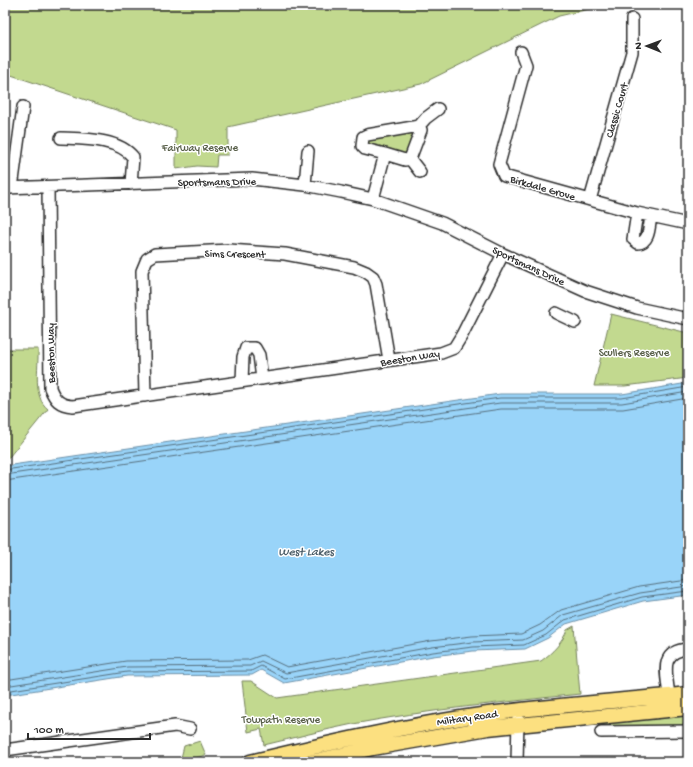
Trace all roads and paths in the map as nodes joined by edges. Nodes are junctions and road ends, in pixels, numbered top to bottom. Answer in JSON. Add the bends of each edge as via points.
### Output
{"nodes":[{"id":1,"x":632,"y":19,"type":"dead end"},
{"id":2,"x":521,"y":52,"type":"dead end"},
{"id":3,"x":23,"y":107,"type":"dead end"},
{"id":4,"x":438,"y":109,"type":"dead end"},
{"id":5,"x":419,"y":126,"type":"junction"},
{"id":6,"x":61,"y":138,"type":"dead end"},
{"id":7,"x":308,"y":151,"type":"dead end"},
{"id":8,"x":385,"y":154,"type":"junction"},
{"id":9,"x":410,"y":159,"type":"junction"},
{"id":10,"x":420,"y":172,"type":"dead end"},
{"id":11,"x":131,"y":184,"type":"junction"},
{"id":12,"x":305,"y":185,"type":"junction"},
{"id":13,"x":8,"y":188,"type":"edge"},
{"id":14,"x":48,"y":188,"type":"junction"},
{"id":15,"x":373,"y":199,"type":"junction"},
{"id":16,"x":590,"y":200,"type":"junction"},
{"id":17,"x":637,"y":213,"type":"junction"},
{"id":18,"x":651,"y":216,"type":"junction"},
{"id":19,"x":688,"y":224,"type":"edge"},
{"id":20,"x":503,"y":254,"type":"junction"},
{"id":21,"x":556,"y":313,"type":"dead end"},
{"id":22,"x":688,"y":319,"type":"edge"},
{"id":23,"x":575,"y":322,"type":"dead end"},
{"id":24,"x":388,"y":360,"type":"junction"},
{"id":25,"x":262,"y":379,"type":"junction"},
{"id":26,"x":242,"y":381,"type":"junction"},
{"id":27,"x":145,"y":396,"type":"junction"},
{"id":28,"x":688,"y":649,"type":"edge"},
{"id":29,"x":688,"y":694,"type":"edge"},
{"id":30,"x":669,"y":696,"type":"junction"},
{"id":31,"x":688,"y":708,"type":"edge"},
{"id":32,"x":518,"y":710,"type":"junction"},
{"id":33,"x":518,"y":724,"type":"junction"},
{"id":34,"x":190,"y":729,"type":"dead end"},
{"id":35,"x":688,"y":731,"type":"edge"},
{"id":36,"x":601,"y":732,"type":"dead end"},
{"id":37,"x":5,"y":750,"type":"edge"},
{"id":38,"x":250,"y":762,"type":"edge"},
{"id":39,"x":311,"y":762,"type":"edge"},
{"id":40,"x":517,"y":762,"type":"edge"}],
"edges":[{"from":1,"to":16,"type":"street","name":"Classic Court","via":[[632,52]]},
{"from":2,"to":16,"type":"street","name":"Birkdale Grove","via":[[526,65],[499,164],[500,171],[504,176]]},
{"from":3,"to":13,"type":"street","name":"Sportsmans Drive"},
{"from":4,"to":5,"type":"street"},
{"from":5,"to":8,"type":"street","via":[[363,137],[362,146],[365,149]]},
{"from":5,"to":9,"type":"street","via":[[420,130]]},
{"from":6,"to":11,"type":"street","via":[[95,139],[127,150],[133,157]]},
{"from":7,"to":12,"type":"street"},
{"from":8,"to":9,"type":"street"},
{"from":8,"to":15,"type":"street"},
{"from":9,"to":10,"type":"street"},
{"from":11,"to":12,"type":"street","name":"Sportsmans Drive","via":[[252,180]]},
{"from":11,"to":14,"type":"street","name":"Sportsmans Drive"},
{"from":12,"to":15,"type":"street","name":"Sportsmans Drive"},
{"from":13,"to":14,"type":"street","name":"Sportsmans Drive"},
{"from":14,"to":27,"type":"street","name":"Beeston Way","via":[[50,381],[54,398],[60,404],[73,406]]},
{"from":15,"to":20,"type":"street","name":"Sportsmans Drive","via":[[442,223]]},
{"from":16,"to":17,"type":"street","name":"Birkdale Grove"},
{"from":17,"to":18,"type":"street","name":"Birkdale Grove"},
{"from":17,"to":18,"type":"street","via":[[633,239],[638,243],[643,243],[646,239]]},
{"from":18,"to":19,"type":"street","name":"Birkdale Grove"},
{"from":20,"to":22,"type":"street","name":"Sportsmans Drive","via":[[585,291],[637,308]]},
{"from":20,"to":24,"type":"street","name":"Beeston Way","via":[[454,348],[441,353]]},
{"from":21,"to":23,"type":"street"},
{"from":24,"to":25,"type":"street","name":"Beeston Way"},
{"from":24,"to":27,"type":"street","name":"Sims Crescent","via":[[376,284],[373,277],[366,272],[354,267],[285,254],[229,250],[155,254],[147,259],[142,271]]},
{"from":25,"to":26,"type":"street","name":"Beeston Way"},
{"from":25,"to":26,"type":"street","via":[[259,355],[255,348],[246,348]]},
{"from":26,"to":27,"type":"street","name":"Beeston Way"},
{"from":28,"to":30,"type":"street","via":[[678,650],[669,656]]},
{"from":29,"to":30,"type":"main road","name":"Military Road"},
{"from":30,"to":32,"type":"main road","name":"Military Road"},
{"from":31,"to":33,"type":"main road","name":"Military Road"},
{"from":32,"to":33,"type":"street"},
{"from":32,"to":38,"type":"main road","name":"Military Road","via":[[384,731]]},
{"from":33,"to":39,"type":"main road","name":"Military Road","via":[[432,736]]},
{"from":33,"to":40,"type":"street"},
{"from":34,"to":37,"type":"street","via":[[175,726]]},
{"from":35,"to":36,"type":"street"}]}
